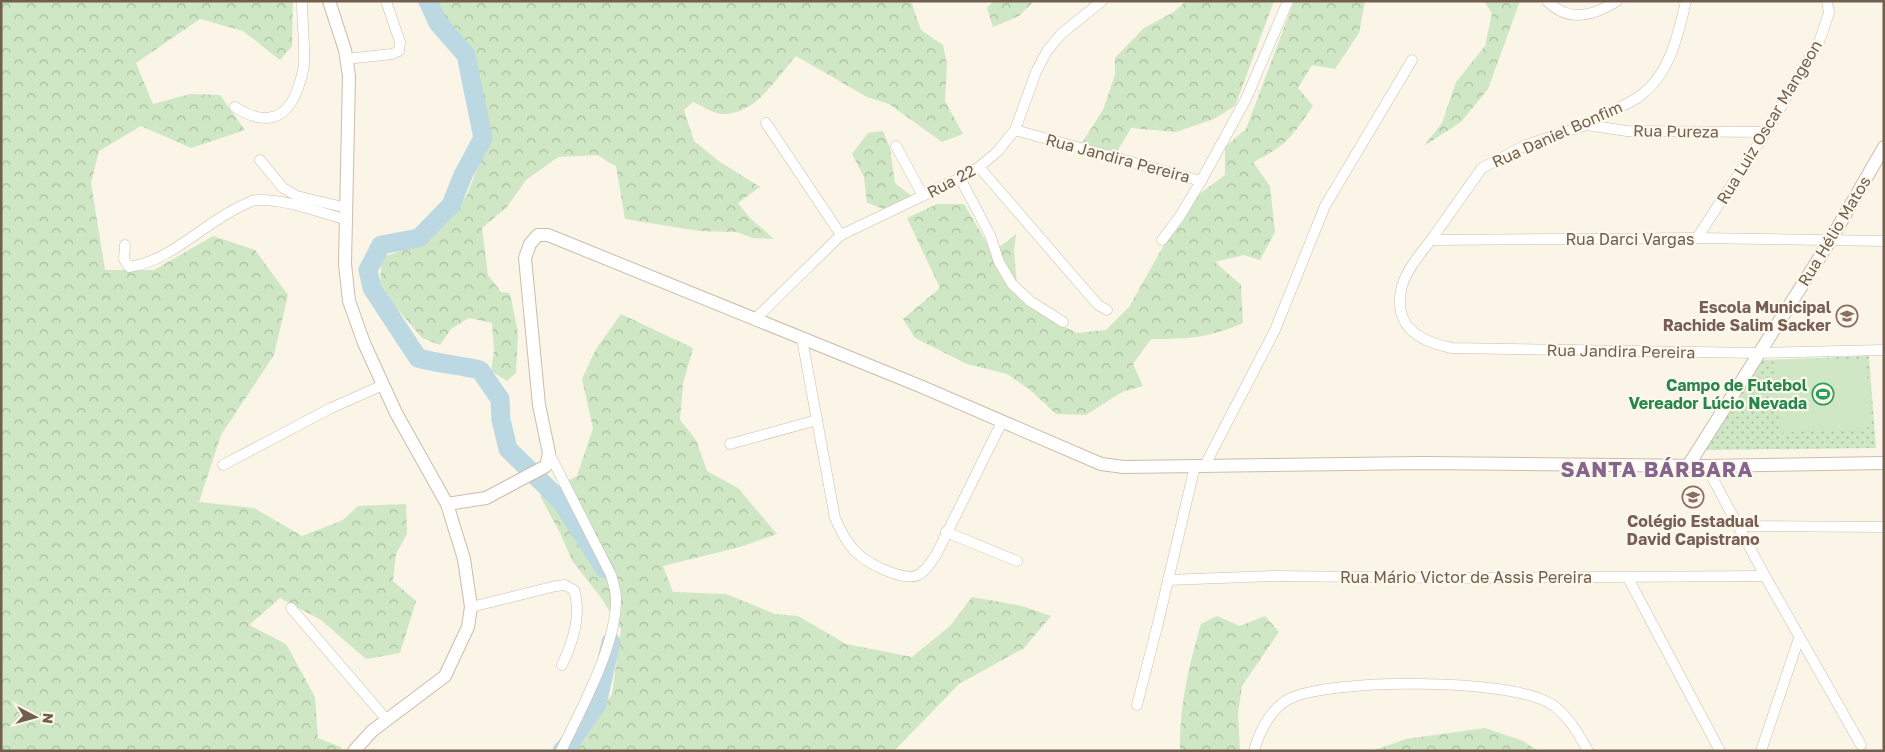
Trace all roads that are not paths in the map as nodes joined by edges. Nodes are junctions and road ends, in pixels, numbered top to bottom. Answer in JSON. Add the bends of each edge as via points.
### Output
{"nodes":[{"id":1,"x":302,"y":1,"type":"edge"},
{"id":2,"x":329,"y":1,"type":"edge"},
{"id":3,"x":386,"y":1,"type":"edge"},
{"id":4,"x":1102,"y":1,"type":"edge"},
{"id":5,"x":1288,"y":1,"type":"edge"},
{"id":6,"x":1547,"y":1,"type":"edge"},
{"id":7,"x":1617,"y":1,"type":"edge"},
{"id":8,"x":1686,"y":1,"type":"edge"},
{"id":9,"x":1827,"y":1,"type":"edge"},
{"id":10,"x":346,"y":59,"type":"junction"},
{"id":11,"x":1412,"y":60,"type":"dead end"},
{"id":12,"x":235,"y":106,"type":"dead end"},
{"id":13,"x":766,"y":123,"type":"dead end"},
{"id":14,"x":1586,"y":125,"type":"junction"},
{"id":15,"x":1015,"y":130,"type":"junction"},
{"id":16,"x":1766,"y":132,"type":"junction"},
{"id":17,"x":896,"y":146,"type":"dead end"},
{"id":18,"x":1884,"y":147,"type":"edge"},
{"id":19,"x":260,"y":160,"type":"dead end"},
{"id":20,"x":979,"y":167,"type":"junction"},
{"id":21,"x":960,"y":178,"type":"junction"},
{"id":22,"x":1201,"y":181,"type":"junction"},
{"id":23,"x":923,"y":196,"type":"junction"},
{"id":24,"x":347,"y":214,"type":"junction"},
{"id":25,"x":841,"y":235,"type":"junction"},
{"id":26,"x":1697,"y":238,"type":"junction"},
{"id":27,"x":1162,"y":240,"type":"dead end"},
{"id":28,"x":1431,"y":240,"type":"junction"},
{"id":29,"x":1830,"y":241,"type":"junction"},
{"id":30,"x":1884,"y":241,"type":"edge"},
{"id":31,"x":124,"y":245,"type":"dead end"},
{"id":32,"x":1107,"y":310,"type":"dead end"},
{"id":33,"x":755,"y":319,"type":"junction"},
{"id":34,"x":1064,"y":322,"type":"dead end"},
{"id":35,"x":802,"y":339,"type":"junction"},
{"id":36,"x":1884,"y":350,"type":"edge"},
{"id":37,"x":1758,"y":354,"type":"junction"},
{"id":38,"x":382,"y":385,"type":"junction"},
{"id":39,"x":817,"y":420,"type":"junction"},
{"id":40,"x":1002,"y":422,"type":"junction"},
{"id":41,"x":730,"y":444,"type":"dead end"},
{"id":42,"x":549,"y":453,"type":"junction"},
{"id":43,"x":1884,"y":463,"type":"edge"},
{"id":44,"x":223,"y":465,"type":"dead end"},
{"id":45,"x":1688,"y":466,"type":"junction"},
{"id":46,"x":1706,"y":466,"type":"junction"},
{"id":47,"x":1200,"y":467,"type":"junction"},
{"id":48,"x":448,"y":504,"type":"junction"},
{"id":49,"x":1738,"y":526,"type":"junction"},
{"id":50,"x":1884,"y":527,"type":"edge"},
{"id":51,"x":946,"y":532,"type":"junction"},
{"id":52,"x":1017,"y":561,"type":"dead end"},
{"id":53,"x":1765,"y":576,"type":"junction"},
{"id":54,"x":1628,"y":578,"type":"junction"},
{"id":55,"x":1168,"y":580,"type":"junction"},
{"id":56,"x":471,"y":607,"type":"junction"},
{"id":57,"x":291,"y":608,"type":"dead end"},
{"id":58,"x":1800,"y":638,"type":"junction"},
{"id":59,"x":562,"y":665,"type":"dead end"},
{"id":60,"x":1137,"y":705,"type":"dead end"},
{"id":61,"x":387,"y":720,"type":"junction"},
{"id":62,"x":1861,"y":745,"type":"dead end"},
{"id":63,"x":354,"y":751,"type":"edge"},
{"id":64,"x":561,"y":751,"type":"edge"},
{"id":65,"x":1254,"y":751,"type":"edge"},
{"id":66,"x":1588,"y":751,"type":"edge"},
{"id":67,"x":1720,"y":751,"type":"edge"},
{"id":68,"x":1761,"y":751,"type":"edge"}],
"edges":[{"from":1,"to":12,"type":"street","via":[[304,65],[294,100],[281,114],[270,118],[246,114]]},
{"from":2,"to":10,"type":"street"},
{"from":3,"to":10,"type":"street","via":[[400,42],[399,50],[392,54]]},
{"from":4,"to":15,"type":"street","name":"Rua 22","via":[[1061,34],[1047,51]]},
{"from":5,"to":22,"type":"street","name":"Rua Jandira Pereira","via":[[1246,99]]},
{"from":6,"to":7,"type":"street","via":[[1554,9],[1568,15],[1590,16]]},
{"from":8,"to":14,"type":"street","name":"Rua Daniel Bonfim","via":[[1679,34],[1661,76],[1638,98]]},
{"from":9,"to":16,"type":"street","name":"Rua Luiz Oscar Mangeon","via":[[1829,13],[1819,42]]},
{"from":10,"to":24,"type":"street","via":[[350,110]]},
{"from":11,"to":47,"type":"street","via":[[1325,206],[1275,330]]},
{"from":13,"to":25,"type":"street"},
{"from":14,"to":16,"type":"street","name":"Rua Pureza","via":[[1627,131]]},
{"from":14,"to":28,"type":"street","name":"Rua Daniel Bonfim","via":[[1526,145],[1482,168]]},
{"from":15,"to":20,"type":"street","name":"Rua 22"},
{"from":15,"to":22,"type":"street","name":"Rua Jandira Pereira"},
{"from":16,"to":26,"type":"street","name":"Rua Luiz Oscar Mangeon"},
{"from":17,"to":23,"type":"street"},
{"from":18,"to":29,"type":"street","name":"Rua Hélio Matos"},
{"from":19,"to":24,"type":"street","via":[[283,188]]},
{"from":20,"to":21,"type":"street","name":"Rua 22"},
{"from":20,"to":32,"type":"street","via":[[1098,305]]},
{"from":21,"to":23,"type":"street","name":"Rua 22"},
{"from":21,"to":34,"type":"street","via":[[1012,284],[1030,301]]},
{"from":22,"to":27,"type":"street"},
{"from":23,"to":25,"type":"street","name":"Rua 22"},
{"from":24,"to":31,"type":"street","via":[[255,200],[223,215],[180,245],[138,266],[129,267],[124,259]]},
{"from":24,"to":38,"type":"street","via":[[345,264],[349,300]]},
{"from":25,"to":33,"type":"street","name":"Rua 22"},
{"from":26,"to":28,"type":"street","name":"Rua Darci Vargas"},
{"from":26,"to":29,"type":"street","name":"Rua Darci Vargas"},
{"from":28,"to":37,"type":"street","name":"Rua Jandira Pereira","via":[[1402,286],[1401,307],[1405,324],[1418,337],[1433,344],[1452,348]]},
{"from":29,"to":30,"type":"street","name":"Rua Darci Vargas"},
{"from":29,"to":37,"type":"street","name":"Rua Hélio Matos"},
{"from":33,"to":35,"type":"street"},
{"from":33,"to":42,"type":"street","via":[[566,240],[538,235],[530,244],[525,258],[526,280],[540,405]]},
{"from":35,"to":39,"type":"street"},
{"from":35,"to":40,"type":"street"},
{"from":36,"to":37,"type":"street","name":"Rua Jandira Pereira"},
{"from":37,"to":45,"type":"street","name":"Rua Hélio Matos"},
{"from":38,"to":44,"type":"street"},
{"from":38,"to":48,"type":"street"},
{"from":39,"to":41,"type":"street"},
{"from":39,"to":51,"type":"street","via":[[835,518],[844,538],[858,555],[890,573],[918,576],[936,555]]},
{"from":40,"to":47,"type":"street","via":[[1102,464]]},
{"from":40,"to":51,"type":"street"},
{"from":42,"to":48,"type":"street","via":[[541,469],[486,498]]},
{"from":42,"to":64,"type":"street","via":[[611,575],[616,598],[606,649]]},
{"from":43,"to":46,"type":"street"},
{"from":45,"to":46,"type":"street"},
{"from":45,"to":47,"type":"street","via":[[1416,463]]},
{"from":46,"to":49,"type":"street"},
{"from":47,"to":55,"type":"street"},
{"from":48,"to":56,"type":"street","via":[[464,558]]},
{"from":49,"to":50,"type":"street"},
{"from":49,"to":53,"type":"street"},
{"from":51,"to":52,"type":"street"},
{"from":53,"to":54,"type":"street","name":"Rua Mário Victor de Assis Pereira"},
{"from":53,"to":58,"type":"street"},
{"from":54,"to":55,"type":"street","name":"Rua Mário Victor de Assis Pereira","via":[[1274,576]]},
{"from":54,"to":67,"type":"street"},
{"from":55,"to":60,"type":"street"},
{"from":56,"to":59,"type":"street","via":[[556,586],[565,585],[574,590],[576,627]]},
{"from":56,"to":61,"type":"street","via":[[468,627],[445,676]]},
{"from":57,"to":61,"type":"street"},
{"from":58,"to":62,"type":"street"},
{"from":58,"to":68,"type":"street"},
{"from":61,"to":63,"type":"street","via":[[362,740]]},
{"from":65,"to":66,"type":"street","via":[[1269,718],[1289,699],[1318,690],[1427,684],[1502,688],[1550,703],[1576,729]]}]}
